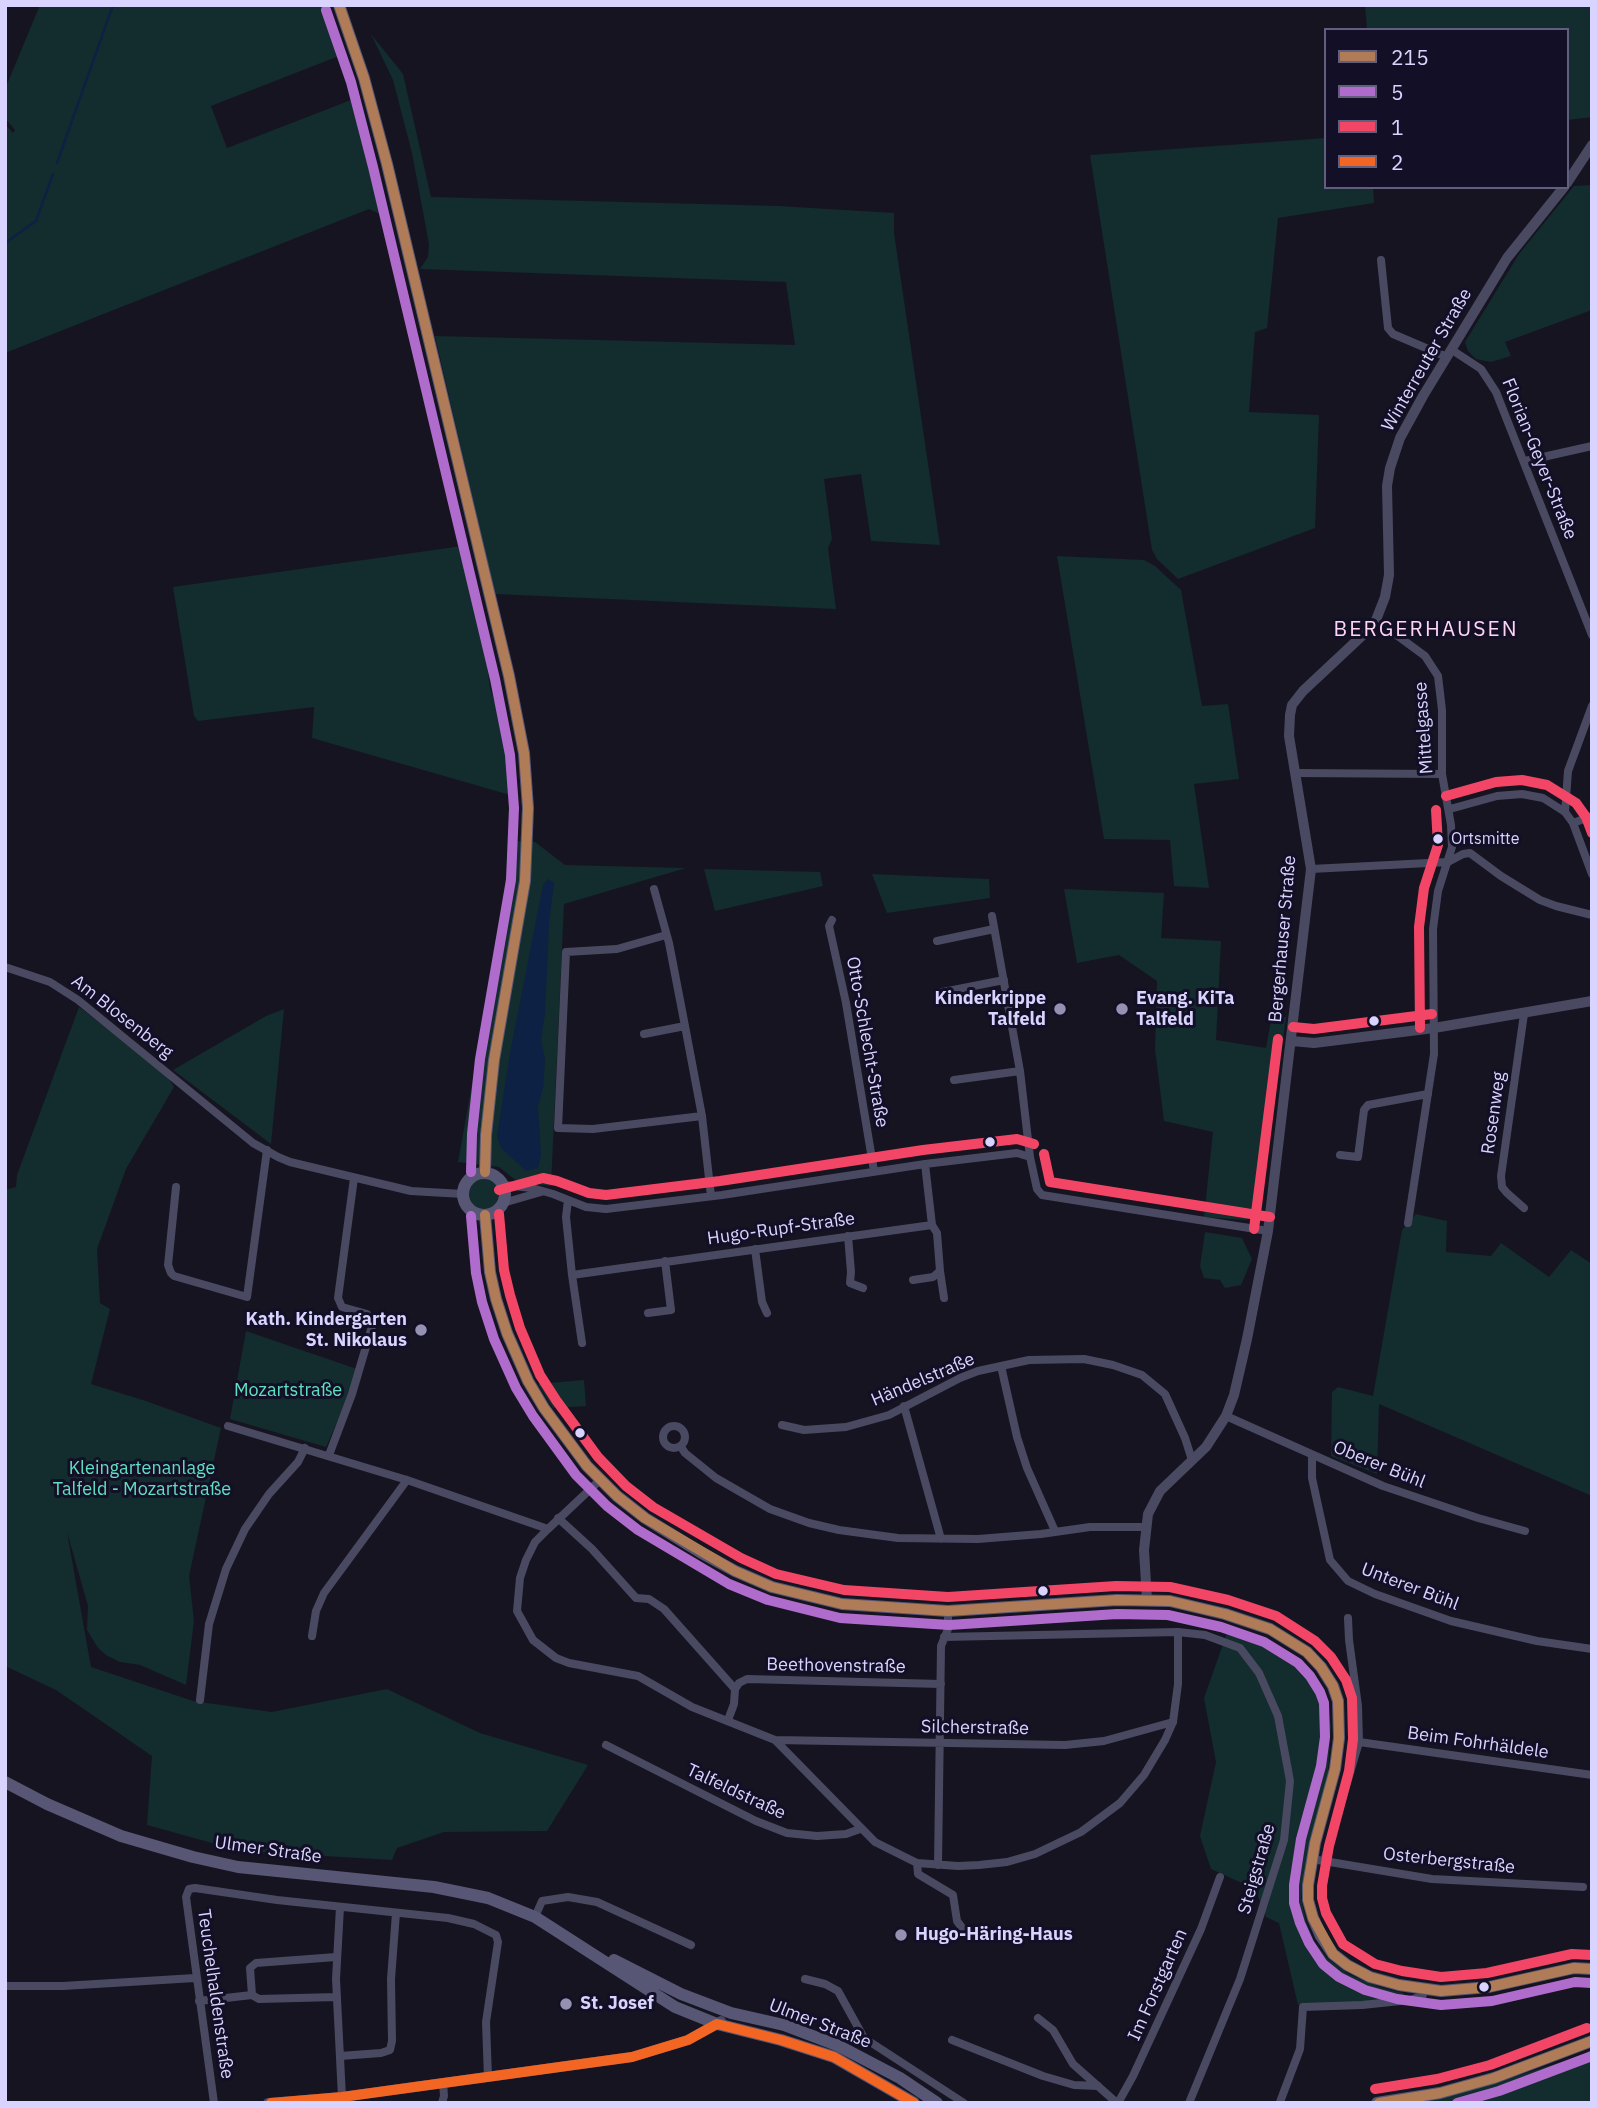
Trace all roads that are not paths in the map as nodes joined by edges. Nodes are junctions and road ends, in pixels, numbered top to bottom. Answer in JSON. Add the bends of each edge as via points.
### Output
{"nodes":[{"id":1,"x":339,"y":5,"type":"edge"},
{"id":2,"x":1592,"y":145,"type":"edge"},
{"id":3,"x":1569,"y":180,"type":"edge"},
{"id":4,"x":1562,"y":189,"type":"edge"},
{"id":5,"x":1381,"y":260,"type":"dead end"},
{"id":6,"x":1449,"y":354,"type":"junction"},
{"id":7,"x":1592,"y":446,"type":"edge"},
{"id":8,"x":1525,"y":461,"type":"junction"},
{"id":9,"x":1376,"y":620,"type":"junction"},
{"id":10,"x":1592,"y":635,"type":"edge"},
{"id":11,"x":1292,"y":705,"type":"joint"},
{"id":12,"x":1592,"y":706,"type":"edge"},
{"id":13,"x":1295,"y":773,"type":"junction"},
{"id":14,"x":1442,"y":774,"type":"junction"},
{"id":15,"x":1450,"y":809,"type":"junction"},
{"id":16,"x":1565,"y":812,"type":"junction"},
{"id":17,"x":1592,"y":816,"type":"edge"},
{"id":18,"x":1573,"y":822,"type":"junction"},
{"id":19,"x":1448,"y":862,"type":"junction"},
{"id":20,"x":1311,"y":869,"type":"junction"},
{"id":21,"x":1592,"y":874,"type":"edge"},
{"id":22,"x":654,"y":889,"type":"dead end"},
{"id":23,"x":1592,"y":915,"type":"edge"},
{"id":24,"x":992,"y":916,"type":"dead end"},
{"id":25,"x":832,"y":920,"type":"dead end"},
{"id":26,"x":994,"y":929,"type":"junction"},
{"id":27,"x":666,"y":935,"type":"junction"},
{"id":28,"x":937,"y":941,"type":"dead end"},
{"id":29,"x":5,"y":967,"type":"edge"},
{"id":30,"x":1004,"y":980,"type":"junction"},
{"id":31,"x":938,"y":993,"type":"dead end"},
{"id":32,"x":1592,"y":1001,"type":"edge"},
{"id":33,"x":1524,"y":1014,"type":"junction"},
{"id":34,"x":685,"y":1026,"type":"junction"},
{"id":35,"x":1434,"y":1028,"type":"junction"},
{"id":36,"x":644,"y":1034,"type":"dead end"},
{"id":37,"x":1292,"y":1041,"type":"junction"},
{"id":38,"x":1020,"y":1071,"type":"junction"},
{"id":39,"x":954,"y":1080,"type":"dead end"},
{"id":40,"x":1429,"y":1094,"type":"junction"},
{"id":41,"x":702,"y":1116,"type":"junction"},
{"id":42,"x":267,"y":1150,"type":"junction"},
{"id":43,"x":1340,"y":1155,"type":"dead end"},
{"id":44,"x":1030,"y":1157,"type":"junction"},
{"id":45,"x":925,"y":1164,"type":"junction"},
{"id":46,"x":874,"y":1171,"type":"junction"},
{"id":47,"x":485,"y":1172,"type":"junction"},
{"id":48,"x":354,"y":1178,"type":"junction"},
{"id":49,"x":504,"y":1185,"type":"junction"},
{"id":50,"x":176,"y":1187,"type":"dead end"},
{"id":51,"x":542,"y":1192,"type":"junction"},
{"id":52,"x":463,"y":1194,"type":"junction"},
{"id":53,"x":711,"y":1196,"type":"junction"},
{"id":54,"x":568,"y":1200,"type":"junction"},
{"id":55,"x":503,"y":1203,"type":"junction"},
{"id":56,"x":1524,"y":1208,"type":"dead end"},
{"id":57,"x":485,"y":1215,"type":"junction"},
{"id":58,"x":1408,"y":1223,"type":"dead end"},
{"id":59,"x":932,"y":1225,"type":"junction"},
{"id":60,"x":1268,"y":1231,"type":"junction"},
{"id":61,"x":848,"y":1236,"type":"junction"},
{"id":62,"x":755,"y":1249,"type":"junction"},
{"id":63,"x":665,"y":1261,"type":"junction"},
{"id":64,"x":940,"y":1271,"type":"junction"},
{"id":65,"x":572,"y":1275,"type":"junction"},
{"id":66,"x":913,"y":1280,"type":"dead end"},
{"id":67,"x":863,"y":1288,"type":"dead end"},
{"id":68,"x":944,"y":1298,"type":"dead end"},
{"id":69,"x":648,"y":1313,"type":"dead end"},
{"id":70,"x":767,"y":1313,"type":"dead end"},
{"id":71,"x":582,"y":1343,"type":"dead end"},
{"id":72,"x":1001,"y":1366,"type":"junction"},
{"id":73,"x":904,"y":1406,"type":"junction"},
{"id":74,"x":1226,"y":1416,"type":"junction"},
{"id":75,"x":782,"y":1425,"type":"dead end"},
{"id":76,"x":228,"y":1426,"type":"dead end"},
{"id":77,"x":681,"y":1447,"type":"dead end"},
{"id":78,"x":305,"y":1448,"type":"junction"},
{"id":79,"x":329,"y":1455,"type":"junction"},
{"id":80,"x":1312,"y":1455,"type":"junction"},
{"id":81,"x":1192,"y":1460,"type":"junction"},
{"id":82,"x":407,"y":1480,"type":"junction"},
{"id":83,"x":600,"y":1480,"type":"junction"},
{"id":84,"x":558,"y":1518,"type":"junction"},
{"id":85,"x":1145,"y":1527,"type":"junction"},
{"id":86,"x":548,"y":1528,"type":"junction"},
{"id":87,"x":1055,"y":1531,"type":"junction"},
{"id":88,"x":1525,"y":1531,"type":"dead end"},
{"id":89,"x":941,"y":1539,"type":"junction"},
{"id":90,"x":1147,"y":1600,"type":"junction"},
{"id":91,"x":948,"y":1611,"type":"junction"},
{"id":92,"x":1348,"y":1618,"type":"dead end"},
{"id":93,"x":1178,"y":1632,"type":"junction"},
{"id":94,"x":312,"y":1636,"type":"dead end"},
{"id":95,"x":944,"y":1637,"type":"junction"},
{"id":96,"x":1592,"y":1650,"type":"edge"},
{"id":97,"x":941,"y":1684,"type":"junction"},
{"id":98,"x":735,"y":1689,"type":"junction"},
{"id":99,"x":200,"y":1700,"type":"dead end"},
{"id":100,"x":728,"y":1720,"type":"junction"},
{"id":101,"x":1173,"y":1722,"type":"junction"},
{"id":102,"x":775,"y":1740,"type":"junction"},
{"id":103,"x":1360,"y":1742,"type":"junction"},
{"id":104,"x":940,"y":1743,"type":"junction"},
{"id":105,"x":606,"y":1745,"type":"dead end"},
{"id":106,"x":1592,"y":1775,"type":"edge"},
{"id":107,"x":5,"y":1782,"type":"edge"},
{"id":108,"x":860,"y":1829,"type":"junction"},
{"id":109,"x":1318,"y":1860,"type":"junction"},
{"id":110,"x":917,"y":1863,"type":"junction"},
{"id":111,"x":937,"y":1865,"type":"junction"},
{"id":112,"x":1220,"y":1877,"type":"dead end"},
{"id":113,"x":1583,"y":1887,"type":"dead end"},
{"id":114,"x":340,"y":1907,"type":"junction"},
{"id":115,"x":396,"y":1913,"type":"junction"},
{"id":116,"x":535,"y":1917,"type":"junction"},
{"id":117,"x":963,"y":1929,"type":"dead end"},
{"id":118,"x":570,"y":1938,"type":"junction"},
{"id":119,"x":691,"y":1945,"type":"dead end"},
{"id":120,"x":336,"y":1957,"type":"junction"},
{"id":121,"x":1592,"y":1969,"type":"edge"},
{"id":122,"x":195,"y":1978,"type":"junction"},
{"id":123,"x":805,"y":1979,"type":"dead end"},
{"id":124,"x":5,"y":1986,"type":"edge"},
{"id":125,"x":1424,"y":1990,"type":"junction"},
{"id":126,"x":252,"y":1994,"type":"junction"},
{"id":127,"x":336,"y":1997,"type":"junction"},
{"id":128,"x":199,"y":2001,"type":"junction"},
{"id":129,"x":731,"y":2013,"type":"junction"},
{"id":130,"x":1038,"y":2018,"type":"dead end"},
{"id":131,"x":717,"y":2024,"type":"junction"},
{"id":132,"x":952,"y":2040,"type":"dead end"},
{"id":133,"x":1592,"y":2040,"type":"edge"},
{"id":134,"x":340,"y":2056,"type":"junction"},
{"id":135,"x":488,"y":2078,"type":"junction"},
{"id":136,"x":443,"y":2083,"type":"junction"},
{"id":137,"x":1098,"y":2085,"type":"junction"},
{"id":138,"x":342,"y":2096,"type":"junction"},
{"id":139,"x":1280,"y":2102,"type":"edge"},
{"id":140,"x":214,"y":2103,"type":"edge"},
{"id":141,"x":270,"y":2103,"type":"edge"},
{"id":142,"x":442,"y":2103,"type":"edge"},
{"id":143,"x":914,"y":2103,"type":"edge"},
{"id":144,"x":937,"y":2103,"type":"edge"},
{"id":145,"x":964,"y":2103,"type":"edge"},
{"id":146,"x":1117,"y":2103,"type":"edge"},
{"id":147,"x":1189,"y":2103,"type":"edge"},
{"id":148,"x":1377,"y":2103,"type":"edge"}],
"edges":[{"from":1,"to":47,"type":"main road","via":[[387,164],[524,753],[528,808],[525,881],[491,1085]]},
{"from":2,"to":3,"type":"street"},
{"from":4,"to":6,"type":"street","name":"Winterreuter Straße","via":[[1507,258]]},
{"from":5,"to":6,"type":"street","name":"Florian-Geyer-Straße","via":[[1388,328],[1393,334]]},
{"from":6,"to":8,"type":"street","name":"Florian-Geyer-Straße","via":[[1481,369],[1488,378]]},
{"from":6,"to":9,"type":"street","name":"Winterreuter Straße","via":[[1406,425],[1390,468],[1389,575]]},
{"from":7,"to":8,"type":"street"},
{"from":8,"to":10,"type":"street","name":"Florian-Geyer-Straße"},
{"from":9,"to":11,"type":"street","name":"Winterreuter Straße"},
{"from":9,"to":14,"type":"street","name":"Mittelgasse","via":[[1425,656],[1438,676]]},
{"from":11,"to":13,"type":"street","name":"Bergerhauser Straße","via":[[1288,724]]},
{"from":12,"to":16,"type":"street","via":[[1568,771]]},
{"from":13,"to":14,"type":"street"},
{"from":13,"to":20,"type":"street","name":"Bergerhauser Straße"},
{"from":14,"to":15,"type":"street","name":"Mittelgasse"},
{"from":15,"to":16,"type":"street","via":[[1522,794],[1543,798]]},
{"from":15,"to":19,"type":"street","name":"Mittelgasse"},
{"from":16,"to":18,"type":"street"},
{"from":17,"to":18,"type":"street"},
{"from":18,"to":21,"type":"street"},
{"from":19,"to":20,"type":"street"},
{"from":19,"to":23,"type":"street","via":[[1469,853],[1540,900]]},
{"from":19,"to":35,"type":"street","name":"Mittelgasse","via":[[1433,929]]},
{"from":20,"to":37,"type":"street","name":"Bergerhauser Straße"},
{"from":22,"to":27,"type":"street"},
{"from":24,"to":26,"type":"street"},
{"from":25,"to":46,"type":"street","name":"Otto-Schlecht-Straße","via":[[829,926]]},
{"from":26,"to":28,"type":"street"},
{"from":26,"to":30,"type":"street"},
{"from":27,"to":34,"type":"street"},
{"from":27,"to":41,"type":"street","via":[[617,949],[566,951],[558,1128],[593,1129]]},
{"from":29,"to":42,"type":"street","name":"Am Blosenberg","via":[[50,982],[78,1000]]},
{"from":30,"to":31,"type":"street"},
{"from":30,"to":38,"type":"street"},
{"from":32,"to":33,"type":"street"},
{"from":33,"to":35,"type":"street"},
{"from":33,"to":56,"type":"street","name":"Rosenweg","via":[[1501,1176],[1507,1194]]},
{"from":34,"to":36,"type":"street"},
{"from":34,"to":41,"type":"street"},
{"from":35,"to":37,"type":"street","via":[[1314,1043]]},
{"from":35,"to":40,"type":"street","name":"Mittelgasse"},
{"from":37,"to":60,"type":"street","name":"Bergerhauser Straße"},
{"from":38,"to":39,"type":"street"},
{"from":38,"to":44,"type":"street"},
{"from":40,"to":43,"type":"street","via":[[1368,1105],[1357,1157]]},
{"from":40,"to":58,"type":"street","name":"Mittelgasse"},
{"from":41,"to":53,"type":"street"},
{"from":42,"to":48,"type":"street","name":"Am Blosenberg","via":[[290,1162]]},
{"from":42,"to":50,"type":"street","via":[[247,1297],[171,1273]]},
{"from":44,"to":45,"type":"street","via":[[1017,1153]]},
{"from":44,"to":60,"type":"street","via":[[1042,1195]]},
{"from":45,"to":46,"type":"street"},
{"from":45,"to":59,"type":"street"},
{"from":46,"to":53,"type":"street"},
{"from":47,"to":49,"type":"main road"},
{"from":47,"to":52,"type":"main road","via":[[471,1177]]},
{"from":48,"to":52,"type":"street","name":"Am Blosenberg","via":[[411,1191]]},
{"from":48,"to":79,"type":"street","via":[[338,1298],[342,1307],[367,1314],[373,1323]]},
{"from":49,"to":51,"type":"street"},
{"from":49,"to":55,"type":"main road"},
{"from":51,"to":54,"type":"street"},
{"from":51,"to":55,"type":"street"},
{"from":52,"to":57,"type":"main road","via":[[471,1211]]},
{"from":53,"to":54,"type":"street","via":[[606,1209]]},
{"from":54,"to":65,"type":"street"},
{"from":55,"to":57,"type":"main road"},
{"from":57,"to":83,"type":"main road","via":[[494,1292],[519,1362],[550,1417]]},
{"from":59,"to":61,"type":"street","name":"Hugo-Rupf-Straße"},
{"from":59,"to":64,"type":"street","via":[[937,1233]]},
{"from":60,"to":74,"type":"street","name":"Bergerhauser Straße"},
{"from":61,"to":62,"type":"street","name":"Hugo-Rupf-Straße"},
{"from":61,"to":67,"type":"street","via":[[850,1283]]},
{"from":62,"to":63,"type":"street","name":"Hugo-Rupf-Straße"},
{"from":62,"to":70,"type":"street"},
{"from":63,"to":65,"type":"street","name":"Hugo-Rupf-Straße"},
{"from":63,"to":69,"type":"street","via":[[671,1310]]},
{"from":64,"to":66,"type":"street"},
{"from":64,"to":68,"type":"street"},
{"from":65,"to":71,"type":"street"},
{"from":72,"to":73,"type":"street","name":"Händelstraße","via":[[960,1378]]},
{"from":72,"to":81,"type":"street","name":"Händelstraße","via":[[1029,1360],[1084,1359],[1114,1364],[1142,1376],[1165,1394]]},
{"from":72,"to":87,"type":"street","via":[[1020,1447]]},
{"from":73,"to":75,"type":"street","name":"Händelstraße","via":[[846,1427],[804,1430]]},
{"from":73,"to":89,"type":"street"},
{"from":74,"to":80,"type":"street","name":"Oberer Bühl"},
{"from":74,"to":81,"type":"street","name":"Bergerhauser Straße","via":[[1216,1435]]},
{"from":76,"to":78,"type":"street"},
{"from":77,"to":89,"type":"street","via":[[716,1478],[770,1509],[809,1523],[898,1538]]},
{"from":78,"to":79,"type":"street"},
{"from":78,"to":99,"type":"street","via":[[244,1529],[226,1569],[209,1623]]},
{"from":79,"to":82,"type":"street"},
{"from":80,"to":88,"type":"street","name":"Oberer Bühl","via":[[1415,1497]]},
{"from":80,"to":96,"type":"street","name":"Unterer Bühl","via":[[1312,1478],[1330,1560],[1348,1581],[1451,1621]]},
{"from":81,"to":85,"type":"street","name":"Bergerhauser Straße","via":[[1160,1491]]},
{"from":82,"to":86,"type":"street"},
{"from":82,"to":94,"type":"street","via":[[324,1594]]},
{"from":83,"to":84,"type":"street"},
{"from":83,"to":91,"type":"main road","via":[[645,1517],[700,1552],[772,1587],[842,1604]]},
{"from":84,"to":86,"type":"street"},
{"from":84,"to":98,"type":"street","via":[[636,1598],[649,1599],[664,1609]]},
{"from":85,"to":87,"type":"street"},
{"from":85,"to":90,"type":"street","name":"Bergerhauser Straße"},
{"from":86,"to":100,"type":"street","via":[[526,1560],[517,1596],[517,1611],[533,1640],[556,1658],[638,1676],[692,1707]]},
{"from":87,"to":89,"type":"street"},
{"from":90,"to":91,"type":"main road"},
{"from":90,"to":109,"type":"main road","via":[[1189,1605],[1270,1629],[1307,1653],[1327,1675],[1338,1701],[1339,1738]]},
{"from":91,"to":95,"type":"street"},
{"from":92,"to":103,"type":"street"},
{"from":93,"to":95,"type":"street","name":"Steigstraße"},
{"from":93,"to":101,"type":"street"},
{"from":93,"to":147,"type":"street","name":"Steigstraße","via":[[1205,1635],[1240,1648],[1259,1673],[1278,1716],[1290,1781],[1284,1840],[1265,1902],[1240,1979]]},
{"from":95,"to":97,"type":"street"},
{"from":97,"to":98,"type":"street","name":"Beethovenstraße","via":[[747,1679]]},
{"from":97,"to":104,"type":"street"},
{"from":98,"to":100,"type":"street"},
{"from":100,"to":102,"type":"street"},
{"from":101,"to":104,"type":"street","name":"Silcherstraße","via":[[1088,1743]]},
{"from":101,"to":111,"type":"street","via":[[1144,1774],[1120,1803],[1081,1832],[1007,1862]]},
{"from":102,"to":104,"type":"street","name":"Silcherstraße"},
{"from":102,"to":108,"type":"street"},
{"from":103,"to":106,"type":"street","name":"Beim Fohrhäldele"},
{"from":103,"to":109,"type":"street"},
{"from":104,"to":111,"type":"street"},
{"from":105,"to":108,"type":"street","name":"Talfeldstraße","via":[[787,1833],[817,1836]]},
{"from":107,"to":116,"type":"main road","name":"Ulmer Straße","via":[[121,1836],[193,1857],[238,1867],[434,1887],[488,1898]]},
{"from":108,"to":110,"type":"street","via":[[892,1853]]},
{"from":109,"to":113,"type":"street","name":"Osterbergstraße","via":[[1432,1879]]},
{"from":109,"to":125,"type":"main road","via":[[1308,1900],[1333,1954],[1370,1977]]},
{"from":110,"to":111,"type":"street"},
{"from":110,"to":117,"type":"street","via":[[918,1874],[953,1895]]},
{"from":112,"to":146,"type":"street","name":"Im Forstgarten","via":[[1195,1941]]},
{"from":114,"to":115,"type":"street"},
{"from":114,"to":120,"type":"street"},
{"from":114,"to":122,"type":"street","name":"Teuchelhaldenstraße","via":[[189,1889],[186,1897]]},
{"from":115,"to":134,"type":"street","via":[[390,2050]]},
{"from":115,"to":135,"type":"street","via":[[474,1924],[496,1935],[486,2022]]},
{"from":116,"to":118,"type":"main road","name":"Ulmer Straße"},
{"from":116,"to":119,"type":"street","via":[[542,1901],[568,1897],[597,1902]]},
{"from":118,"to":129,"type":"main road","name":"Ulmer Straße","via":[[681,1994]]},
{"from":118,"to":131,"type":"main road","name":"Ulmer Straße","via":[[671,2004]]},
{"from":120,"to":126,"type":"street","via":[[252,1964]]},
{"from":120,"to":127,"type":"street"},
{"from":121,"to":125,"type":"main road","via":[[1574,1968],[1477,1989]]},
{"from":122,"to":124,"type":"street"},
{"from":122,"to":128,"type":"street","name":"Teuchelhaldenstraße"},
{"from":123,"to":145,"type":"street","via":[[838,1991],[864,2038]]},
{"from":125,"to":139,"type":"street","via":[[1410,2000],[1303,2007],[1300,2049]]},
{"from":126,"to":127,"type":"street","via":[[258,1999]]},
{"from":126,"to":128,"type":"street"},
{"from":127,"to":134,"type":"street"},
{"from":128,"to":140,"type":"street","name":"Teuchelhaldenstraße"},
{"from":129,"to":131,"type":"street"},
{"from":129,"to":144,"type":"main road","name":"Ulmer Straße","via":[[784,2025],[839,2046]]},
{"from":130,"to":137,"type":"street","via":[[1053,2030],[1073,2064]]},
{"from":131,"to":135,"type":"street","via":[[680,2043],[632,2057]]},
{"from":131,"to":143,"type":"main road","name":"Ulmer Straße","via":[[834,2057]]},
{"from":132,"to":137,"type":"street","via":[[1043,2076],[1074,2085]]},
{"from":133,"to":148,"type":"main road","via":[[1494,2078]]},
{"from":134,"to":138,"type":"street"},
{"from":135,"to":136,"type":"street"},
{"from":136,"to":138,"type":"street"},
{"from":136,"to":142,"type":"street"},
{"from":137,"to":146,"type":"street"},
{"from":138,"to":141,"type":"street"}]}
